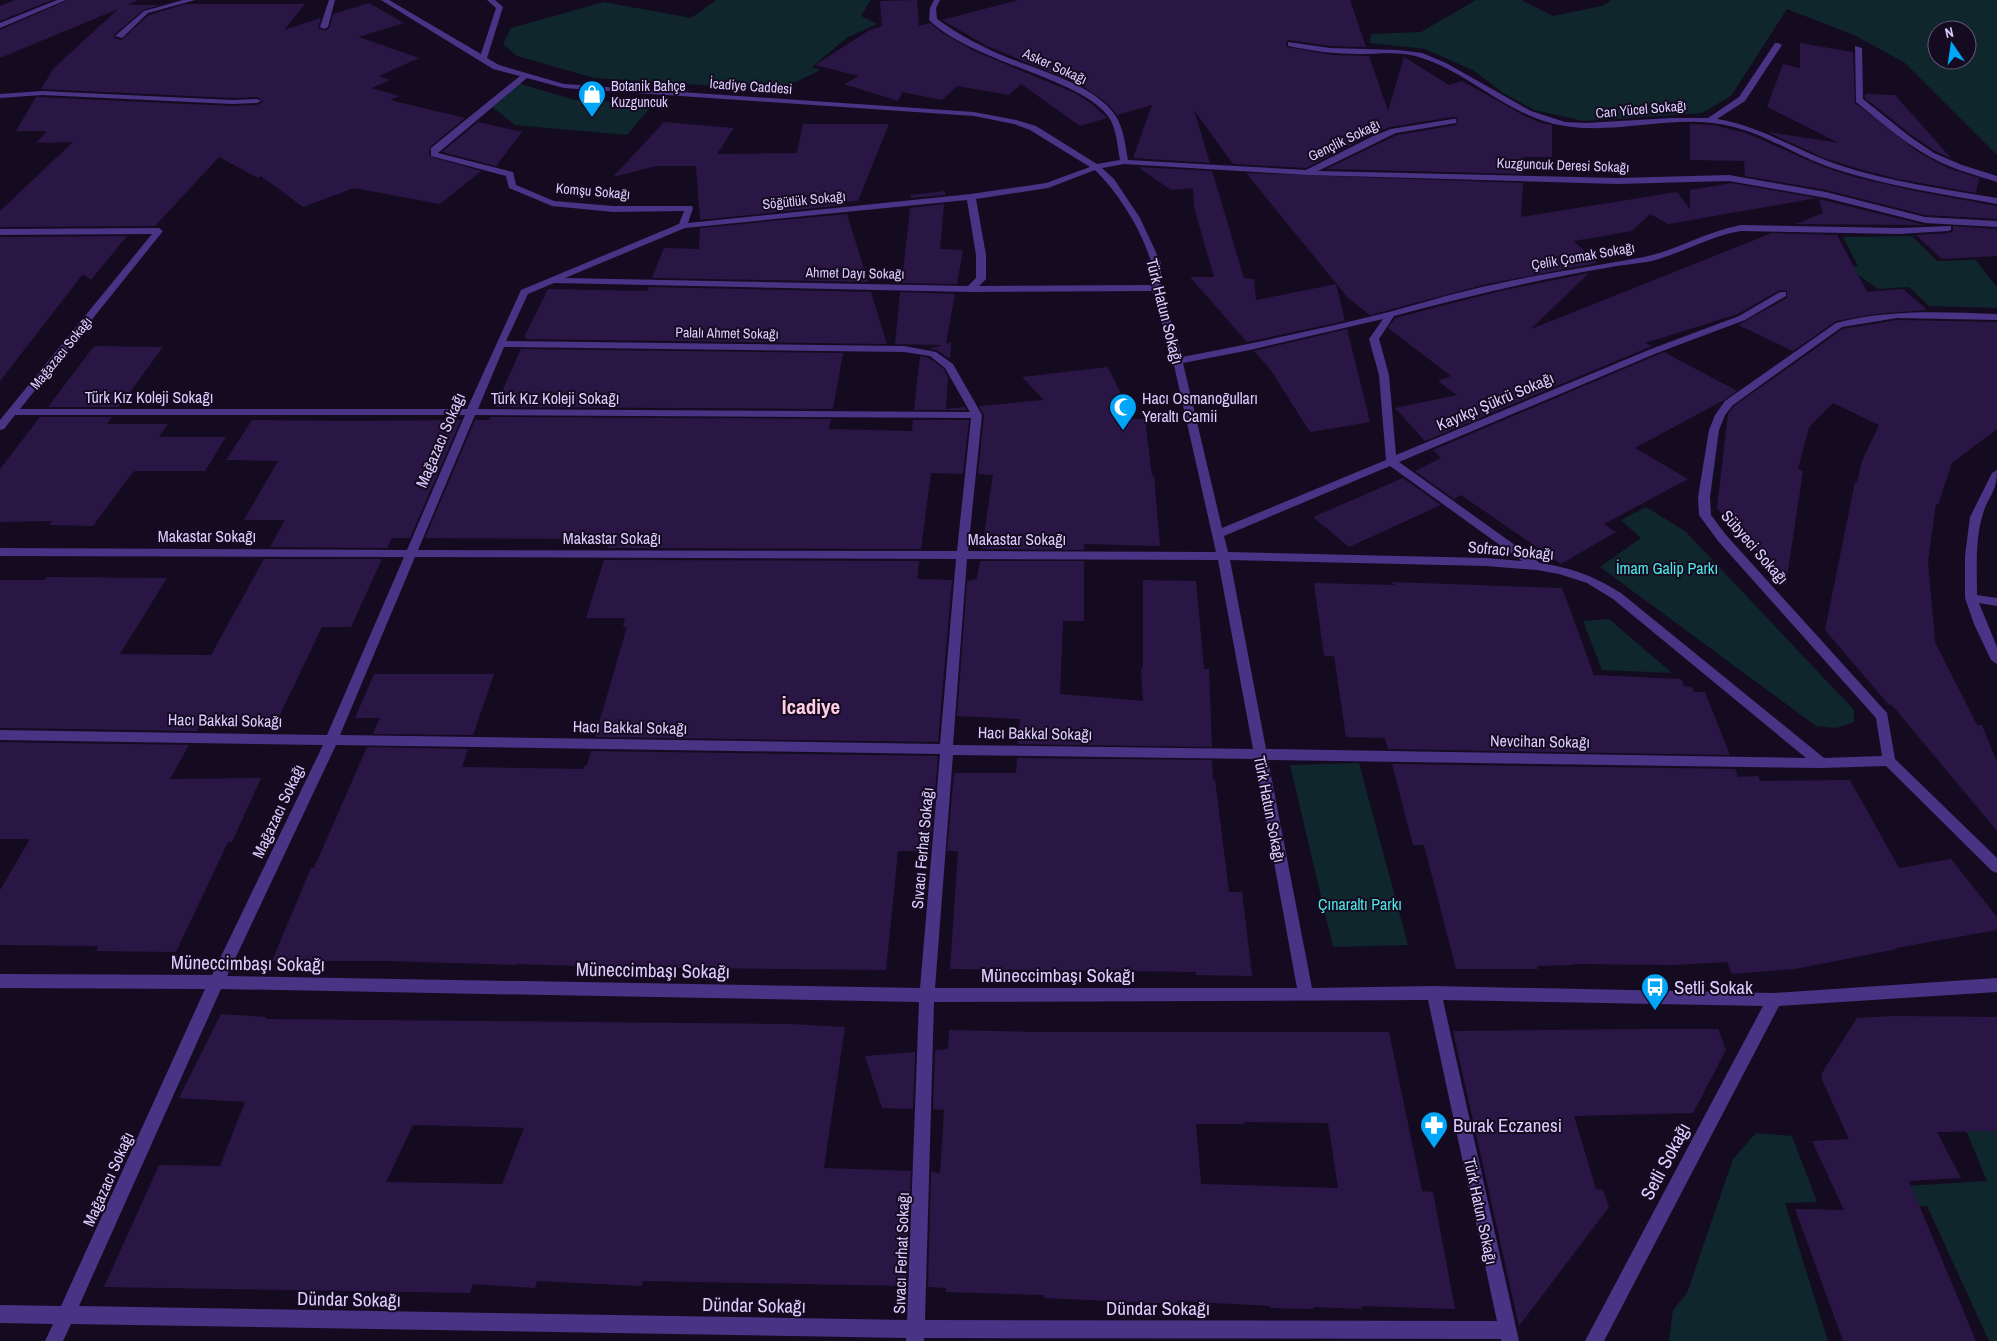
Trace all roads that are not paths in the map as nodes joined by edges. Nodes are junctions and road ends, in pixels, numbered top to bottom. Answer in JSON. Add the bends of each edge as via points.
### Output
{"nodes":[{"id":1,"x":63,"y":0,"type":"edge"},
{"id":2,"x":192,"y":0,"type":"edge"},
{"id":3,"x":332,"y":0,"type":"edge"},
{"id":4,"x":384,"y":0,"type":"edge"},
{"id":5,"x":490,"y":0,"type":"edge"},
{"id":6,"x":937,"y":0,"type":"edge"},
{"id":7,"x":0,"y":26,"type":"edge"},
{"id":8,"x":324,"y":27,"type":"dead end"},
{"id":9,"x":119,"y":36,"type":"dead end"},
{"id":10,"x":1291,"y":44,"type":"dead end"},
{"id":11,"x":1778,"y":45,"type":"dead end"},
{"id":12,"x":1858,"y":48,"type":"dead end"},
{"id":13,"x":483,"y":59,"type":"junction"},
{"id":14,"x":526,"y":75,"type":"junction"},
{"id":15,"x":0,"y":96,"type":"edge"},
{"id":16,"x":257,"y":101,"type":"dead end"},
{"id":17,"x":1710,"y":120,"type":"junction"},
{"id":18,"x":1453,"y":121,"type":"dead end"},
{"id":19,"x":1124,"y":162,"type":"junction"},
{"id":20,"x":1096,"y":167,"type":"junction"},
{"id":21,"x":1307,"y":173,"type":"junction"},
{"id":22,"x":1997,"y":178,"type":"edge"},
{"id":23,"x":971,"y":197,"type":"junction"},
{"id":24,"x":1997,"y":201,"type":"edge"},
{"id":25,"x":1997,"y":224,"type":"edge"},
{"id":26,"x":683,"y":226,"type":"junction"},
{"id":27,"x":0,"y":232,"type":"edge"},
{"id":28,"x":552,"y":281,"type":"junction"},
{"id":29,"x":1156,"y":288,"type":"junction"},
{"id":30,"x":970,"y":289,"type":"junction"},
{"id":31,"x":524,"y":292,"type":"joint"},
{"id":32,"x":1783,"y":294,"type":"dead end"},
{"id":33,"x":1391,"y":314,"type":"junction"},
{"id":34,"x":1997,"y":317,"type":"edge"},
{"id":35,"x":500,"y":344,"type":"junction"},
{"id":36,"x":1178,"y":361,"type":"junction"},
{"id":37,"x":12,"y":412,"type":"junction"},
{"id":38,"x":471,"y":412,"type":"junction"},
{"id":39,"x":977,"y":415,"type":"junction"},
{"id":40,"x":0,"y":427,"type":"edge"},
{"id":41,"x":1391,"y":461,"type":"junction"},
{"id":42,"x":1997,"y":473,"type":"edge"},
{"id":43,"x":1218,"y":534,"type":"junction"},
{"id":44,"x":0,"y":552,"type":"edge"},
{"id":45,"x":411,"y":553,"type":"junction"},
{"id":46,"x":962,"y":555,"type":"junction"},
{"id":47,"x":1224,"y":556,"type":"junction"},
{"id":48,"x":1537,"y":566,"type":"junction"},
{"id":49,"x":1971,"y":598,"type":"junction"},
{"id":50,"x":1997,"y":602,"type":"edge"},
{"id":51,"x":1997,"y":660,"type":"edge"},
{"id":52,"x":0,"y":735,"type":"edge"},
{"id":53,"x":332,"y":740,"type":"junction"},
{"id":54,"x":948,"y":749,"type":"junction"},
{"id":55,"x":1259,"y":753,"type":"junction"},
{"id":56,"x":1889,"y":761,"type":"junction"},
{"id":57,"x":1821,"y":763,"type":"junction"},
{"id":58,"x":1997,"y":867,"type":"edge"},
{"id":59,"x":0,"y":981,"type":"edge"},
{"id":60,"x":216,"y":982,"type":"junction"},
{"id":61,"x":1997,"y":985,"type":"edge"},
{"id":62,"x":1434,"y":993,"type":"junction"},
{"id":63,"x":927,"y":995,"type":"junction"},
{"id":64,"x":1306,"y":995,"type":"junction"},
{"id":65,"x":1774,"y":1000,"type":"junction"},
{"id":66,"x":0,"y":1314,"type":"edge"},
{"id":67,"x":66,"y":1316,"type":"junction"},
{"id":68,"x":916,"y":1335,"type":"edge"},
{"id":69,"x":1508,"y":1335,"type":"edge"},
{"id":70,"x":54,"y":1341,"type":"edge"},
{"id":71,"x":1594,"y":1341,"type":"edge"}],
"edges":[{"from":1,"to":7,"type":"street"},
{"from":2,"to":9,"type":"street","via":[[146,12]]},
{"from":3,"to":8,"type":"street"},
{"from":4,"to":13,"type":"street","name":"İcadiye Caddesi"},
{"from":5,"to":13,"type":"street","via":[[500,7]]},
{"from":6,"to":19,"type":"street","name":"Asker Sokağı","via":[[934,20],[950,32],[999,57],[1080,90],[1111,114]]},
{"from":10,"to":17,"type":"street","name":"Can Yücel Sokağı","via":[[1330,51],[1405,52],[1425,56],[1528,112],[1562,124],[1590,127],[1696,118]]},
{"from":11,"to":17,"type":"street","via":[[1742,99]]},
{"from":12,"to":22,"type":"street","via":[[1859,100],[1901,136],[1931,154],[1959,167]]},
{"from":13,"to":14,"type":"street","name":"İcadiye Caddesi","via":[[496,67]]},
{"from":14,"to":20,"type":"street","name":"İcadiye Caddesi","via":[[564,86],[974,114],[1033,128]]},
{"from":14,"to":26,"type":"street","name":"Komşu Sokağı","via":[[434,150],[434,154],[510,174],[512,186],[552,203],[613,209],[689,208]]},
{"from":15,"to":16,"type":"street","via":[[42,93]]},
{"from":17,"to":24,"type":"street","name":"Can Yücel Sokağı","via":[[1734,124],[1775,139],[1836,167]]},
{"from":18,"to":21,"type":"street","name":"Gençlik Sokağı","via":[[1385,134]]},
{"from":19,"to":20,"type":"street"},
{"from":19,"to":21,"type":"street","name":"Kuzguncuk Deresi Sokağı"},
{"from":20,"to":23,"type":"street","name":"Söğütlük Sokağı","via":[[1048,185]]},
{"from":20,"to":29,"type":"street","name":"Türk Hatun Sokağı","via":[[1111,181],[1136,218],[1156,263]]},
{"from":21,"to":25,"type":"street","name":"Kuzguncuk Deresi Sokağı","via":[[1617,181],[1728,178],[1826,195],[1925,220]]},
{"from":23,"to":26,"type":"street","name":"Söğütlük Sokağı"},
{"from":23,"to":30,"type":"street","via":[[982,255],[981,279]]},
{"from":25,"to":33,"type":"street","name":"Çelik Çomak Sokağı","via":[[1899,231],[1741,228],[1723,231],[1648,259],[1606,264],[1476,291]]},
{"from":26,"to":28,"type":"street","name":"Söğütlük Sokağı"},
{"from":27,"to":37,"type":"street","name":"Mağazacı Sokağı","via":[[159,231]]},
{"from":28,"to":30,"type":"street","name":"Ahmet Dayı Sokağı"},
{"from":28,"to":31,"type":"street","name":"Söğütlük Sokağı"},
{"from":29,"to":30,"type":"street","name":"Ahmet Dayı Sokağı"},
{"from":29,"to":36,"type":"street","name":"Türk Hatun Sokağı"},
{"from":31,"to":35,"type":"street","name":"Mağazacı Sokağı"},
{"from":32,"to":41,"type":"street","name":"Kayıkçı Şükrü Sokağı","via":[[1742,318],[1654,350]]},
{"from":33,"to":36,"type":"street","name":"Çelik Çomak Sokağı"},
{"from":33,"to":41,"type":"street","via":[[1374,339],[1384,375]]},
{"from":34,"to":56,"type":"street","name":"Sübyeci Sokağı","via":[[1898,316],[1839,325],[1729,403],[1714,430],[1704,497],[1705,515],[1882,716]]},
{"from":35,"to":38,"type":"street","name":"Mağazacı Sokağı"},
{"from":35,"to":39,"type":"street","name":"Palalı Ahmet Sokağı","via":[[904,349],[933,354],[949,366]]},
{"from":36,"to":43,"type":"street","name":"Türk Hatun Sokağı"},
{"from":37,"to":38,"type":"street","name":"Türk Kız Koleji Sokağı"},
{"from":37,"to":40,"type":"street","name":"Mağazacı Sokağı"},
{"from":38,"to":39,"type":"street","name":"Türk Kız Koleji Sokağı"},
{"from":38,"to":45,"type":"street","name":"Mağazacı Sokağı"},
{"from":39,"to":46,"type":"street","name":"Sıvacı Ferhat Sokağı"},
{"from":41,"to":43,"type":"street","name":"Kayıkçı Şükrü Sokağı"},
{"from":41,"to":48,"type":"street"},
{"from":42,"to":49,"type":"street","via":[[1976,517],[1971,556]]},
{"from":43,"to":47,"type":"street","name":"Türk Hatun Sokağı"},
{"from":44,"to":45,"type":"street","name":"Makastar Sokağı"},
{"from":45,"to":46,"type":"street","name":"Makastar Sokağı"},
{"from":45,"to":53,"type":"street","name":"Mağazacı Sokağı"},
{"from":46,"to":47,"type":"street","name":"Makastar Sokağı"},
{"from":46,"to":54,"type":"street","name":"Sıvacı Ferhat Sokağı"},
{"from":47,"to":48,"type":"street","name":"Sofracı Sokağı"},
{"from":47,"to":55,"type":"street","name":"Türk Hatun Sokağı"},
{"from":48,"to":57,"type":"street","name":"Sofracı Sokağı","via":[[1590,580],[1617,596]]},
{"from":49,"to":50,"type":"street"},
{"from":49,"to":51,"type":"street"},
{"from":52,"to":53,"type":"street","name":"Hacı Bakkal Sokağı"},
{"from":53,"to":54,"type":"street","name":"Hacı Bakkal Sokağı"},
{"from":53,"to":60,"type":"street","name":"Mağazacı Sokağı"},
{"from":54,"to":55,"type":"street","name":"Hacı Bakkal Sokağı"},
{"from":54,"to":63,"type":"street","name":"Sıvacı Ferhat Sokağı"},
{"from":55,"to":57,"type":"street","name":"Nevcihan Sokağı"},
{"from":55,"to":64,"type":"street","name":"Türk Hatun Sokağı"},
{"from":56,"to":57,"type":"street"},
{"from":56,"to":58,"type":"street"},
{"from":59,"to":60,"type":"street","name":"Müneccimbaşı Sokağı"},
{"from":60,"to":63,"type":"street","name":"Müneccimbaşı Sokağı"},
{"from":60,"to":67,"type":"street","name":"Mağazacı Sokağı"},
{"from":61,"to":65,"type":"street"},
{"from":62,"to":64,"type":"street"},
{"from":62,"to":65,"type":"street"},
{"from":62,"to":69,"type":"street","name":"Türk Hatun Sokağı"},
{"from":63,"to":64,"type":"street","name":"Müneccimbaşı Sokağı"},
{"from":63,"to":68,"type":"street","name":"Sıvacı Ferhat Sokağı"},
{"from":65,"to":71,"type":"street","name":"Setli Sokağı"},
{"from":66,"to":67,"type":"street","name":"Dündar Sokağı"},
{"from":67,"to":68,"type":"street","name":"Dündar Sokağı"},
{"from":67,"to":70,"type":"street","name":"Mağazacı Sokağı"},
{"from":68,"to":69,"type":"street","name":"Dündar Sokağı"}]}
